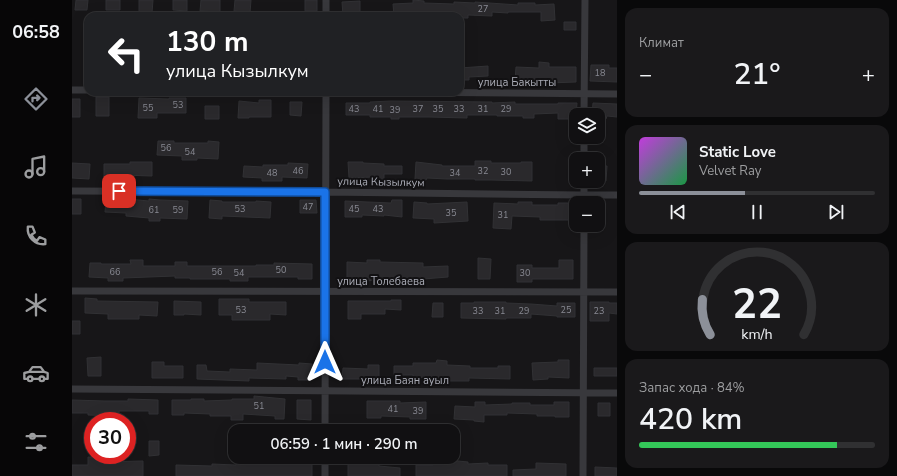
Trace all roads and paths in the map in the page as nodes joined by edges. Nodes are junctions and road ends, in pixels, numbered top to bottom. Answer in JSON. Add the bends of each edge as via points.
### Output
{"nodes":[{"id":1,"x":326,"y":0,"type":"edge"},
{"id":2,"x":585,"y":0,"type":"edge"},
{"id":3,"x":326,"y":12,"type":"edge"},
{"id":4,"x":72,"y":90,"type":"edge"},
{"id":5,"x":84,"y":90,"type":"edge"},
{"id":6,"x":464,"y":93,"type":"edge"},
{"id":7,"x":585,"y":94,"type":"junction"},
{"id":8,"x":617,"y":94,"type":"edge"},
{"id":9,"x":326,"y":96,"type":"edge"},
{"id":10,"x":584,"y":108,"type":"edge"},
{"id":11,"x":72,"y":191,"type":"edge"},
{"id":12,"x":325,"y":192,"type":"junction"},
{"id":13,"x":617,"y":195,"type":"edge"},
{"id":14,"x":605,"y":196,"type":"edge"},
{"id":15,"x":569,"y":199,"type":"edge"},
{"id":16,"x":584,"y":232,"type":"edge"},
{"id":17,"x":72,"y":291,"type":"edge"},
{"id":18,"x":326,"y":292,"type":"junction"},
{"id":19,"x":584,"y":292,"type":"junction"},
{"id":20,"x":617,"y":292,"type":"edge"},
{"id":21,"x":72,"y":390,"type":"edge"},
{"id":22,"x":325,"y":391,"type":"junction"},
{"id":23,"x":584,"y":393,"type":"junction"},
{"id":24,"x":617,"y":393,"type":"edge"},
{"id":25,"x":325,"y":424,"type":"edge"},
{"id":26,"x":325,"y":464,"type":"edge"},
{"id":27,"x":325,"y":476,"type":"edge"},
{"id":28,"x":584,"y":476,"type":"edge"}],
"edges":[{"from":1,"to":3,"type":"street"},
{"from":2,"to":7,"type":"street"},
{"from":4,"to":5,"type":"street"},
{"from":6,"to":7,"type":"street","name":"улица Бакытты"},
{"from":7,"to":8,"type":"street","name":"улица Бакытты"},
{"from":7,"to":10,"type":"street"},
{"from":9,"to":12,"type":"street"},
{"from":11,"to":12,"type":"street","name":"улица Кызылкум"},
{"from":12,"to":15,"type":"street","name":"улица Кызылкум"},
{"from":12,"to":18,"type":"street"},
{"from":13,"to":14,"type":"street","name":"улица Кызылкум"},
{"from":16,"to":19,"type":"street"},
{"from":17,"to":18,"type":"street","name":"улица Толебаева"},
{"from":18,"to":19,"type":"street","name":"улица Толебаева"},
{"from":18,"to":22,"type":"street"},
{"from":19,"to":20,"type":"street","name":"улица Толебаева"},
{"from":19,"to":23,"type":"street"},
{"from":21,"to":22,"type":"street","name":"улица Баян ауыл"},
{"from":22,"to":23,"type":"street","name":"улица Баян ауыл"},
{"from":22,"to":25,"type":"street"},
{"from":23,"to":24,"type":"street","name":"улица Баян ауыл"},
{"from":23,"to":28,"type":"street"},
{"from":26,"to":27,"type":"street"}]}
